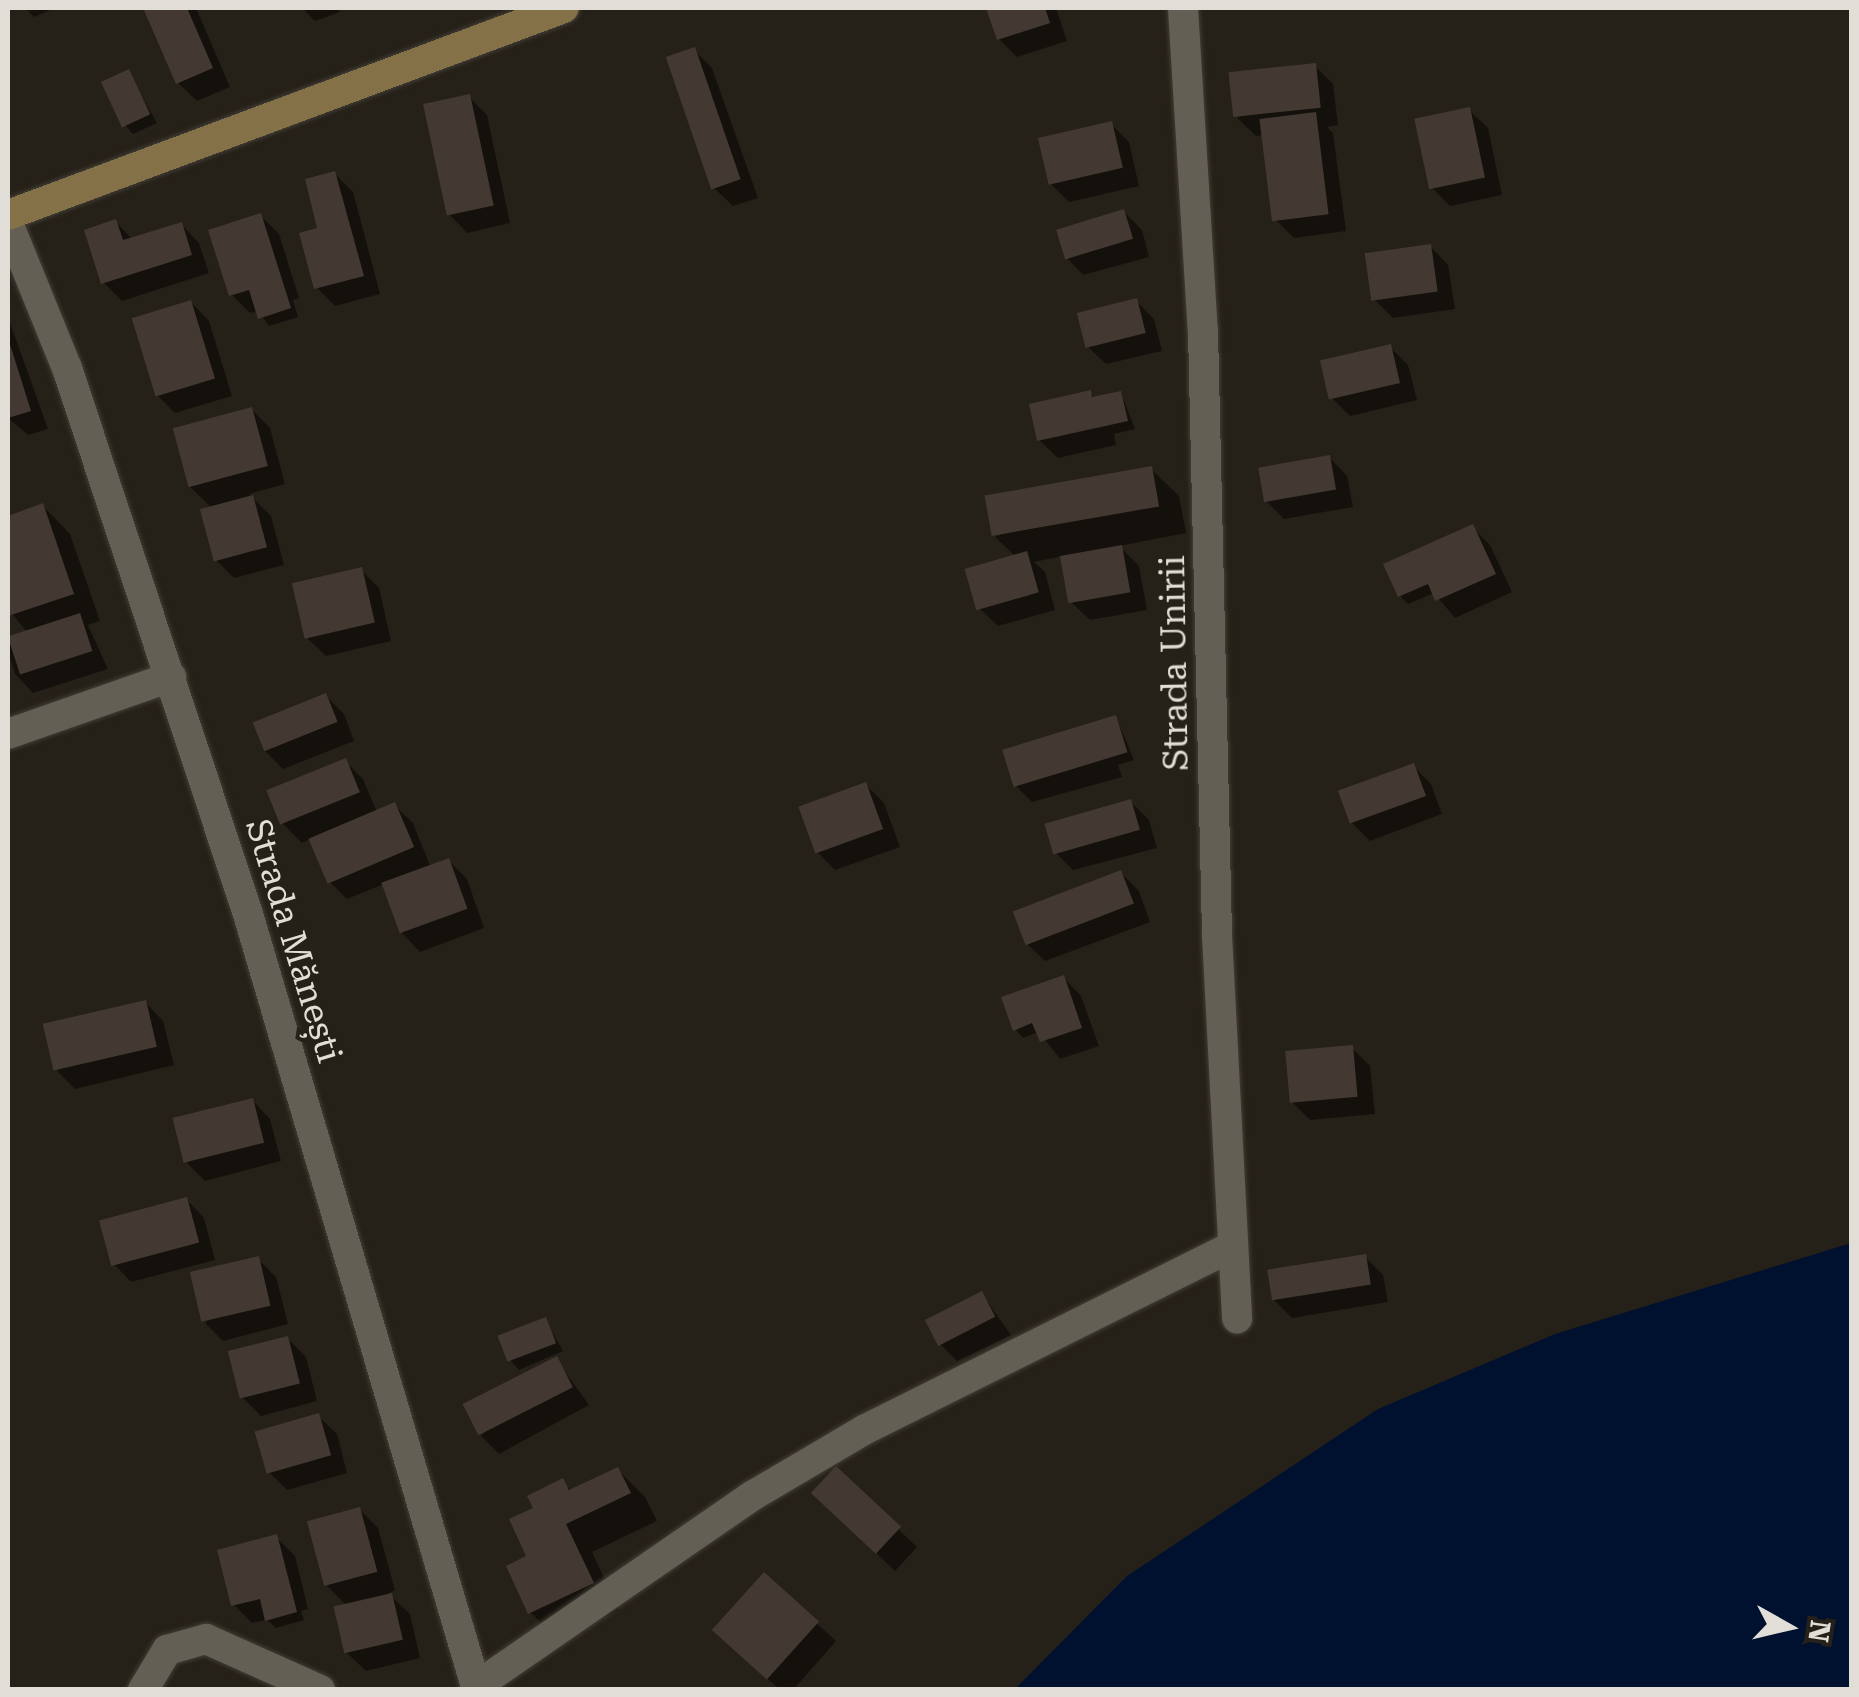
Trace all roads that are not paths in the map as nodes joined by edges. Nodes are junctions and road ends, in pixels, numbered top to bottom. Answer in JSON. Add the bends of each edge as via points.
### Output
{"nodes":[{"id":1,"x":564,"y":8,"type":"edge"},
{"id":2,"x":1183,"y":8,"type":"edge"},
{"id":3,"x":8,"y":215,"type":"edge"},
{"id":4,"x":8,"y":223,"type":"edge"},
{"id":5,"x":171,"y":677,"type":"junction"},
{"id":6,"x":8,"y":734,"type":"edge"},
{"id":7,"x":1233,"y":1246,"type":"junction"},
{"id":8,"x":1237,"y":1318,"type":"dead end"},
{"id":9,"x":478,"y":1687,"type":"edge"},
{"id":10,"x":143,"y":1690,"type":"edge"},
{"id":11,"x":320,"y":1690,"type":"edge"}],
"edges":[{"from":1,"to":3,"type":"street"},
{"from":2,"to":7,"type":"street","name":"Strada Unirii","via":[[1203,331]]},
{"from":4,"to":5,"type":"street","name":"Strada Mănești","via":[[67,368]]},
{"from":5,"to":6,"type":"street"},
{"from":5,"to":9,"type":"street","name":"Strada Mănești"},
{"from":7,"to":8,"type":"street","name":"Strada Unirii"},
{"from":7,"to":9,"type":"street","via":[[848,1439],[637,1571]]},
{"from":10,"to":11,"type":"street","via":[[167,1650],[206,1640]]}]}
